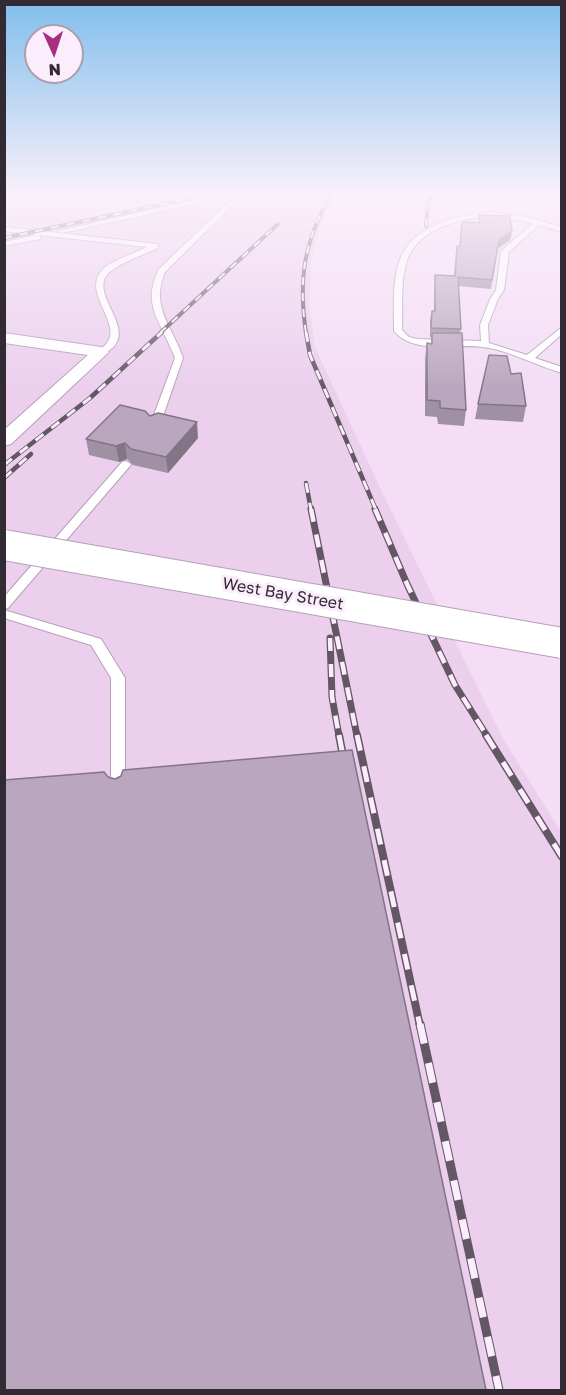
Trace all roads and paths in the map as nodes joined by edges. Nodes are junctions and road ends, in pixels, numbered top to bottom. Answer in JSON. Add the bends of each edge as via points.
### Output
{"nodes":[{"id":1,"x":129,"y":259,"type":"edge"},
{"id":2,"x":174,"y":259,"type":"edge"},
{"id":3,"x":405,"y":259,"type":"edge"},
{"id":4,"x":505,"y":259,"type":"edge"},
{"id":5,"x":561,"y":329,"type":"edge"},
{"id":6,"x":4,"y":338,"type":"edge"},
{"id":7,"x":485,"y":344,"type":"junction"},
{"id":8,"x":101,"y":352,"type":"junction"},
{"id":9,"x":528,"y":359,"type":"junction"},
{"id":10,"x":561,"y":370,"type":"edge"},
{"id":11,"x":154,"y":428,"type":"edge"},
{"id":12,"x":4,"y":440,"type":"edge"},
{"id":13,"x":126,"y":464,"type":"edge"},
{"id":14,"x":4,"y":545,"type":"edge"},
{"id":15,"x":4,"y":605,"type":"edge"},
{"id":16,"x":4,"y":614,"type":"edge"},
{"id":17,"x":561,"y":643,"type":"edge"},
{"id":18,"x":118,"y":791,"type":"edge"}],
"edges":[{"from":1,"to":8,"type":"lane","via":[[107,270],[99,283],[115,329],[112,344]]},
{"from":2,"to":11,"type":"lane","via":[[154,286],[153,300],[179,358]]},
{"from":3,"to":7,"type":"lane","via":[[400,336],[417,342]]},
{"from":4,"to":7,"type":"lane","via":[[500,290],[484,325]]},
{"from":5,"to":9,"type":"lane"},
{"from":6,"to":8,"type":"street"},
{"from":7,"to":9,"type":"lane"},
{"from":8,"to":12,"type":"street"},
{"from":9,"to":10,"type":"lane"},
{"from":13,"to":15,"type":"lane"},
{"from":14,"to":17,"type":"main road","name":"West Bay Street","bridge":true},
{"from":16,"to":18,"type":"lane","via":[[96,642],[118,678]]}]}
